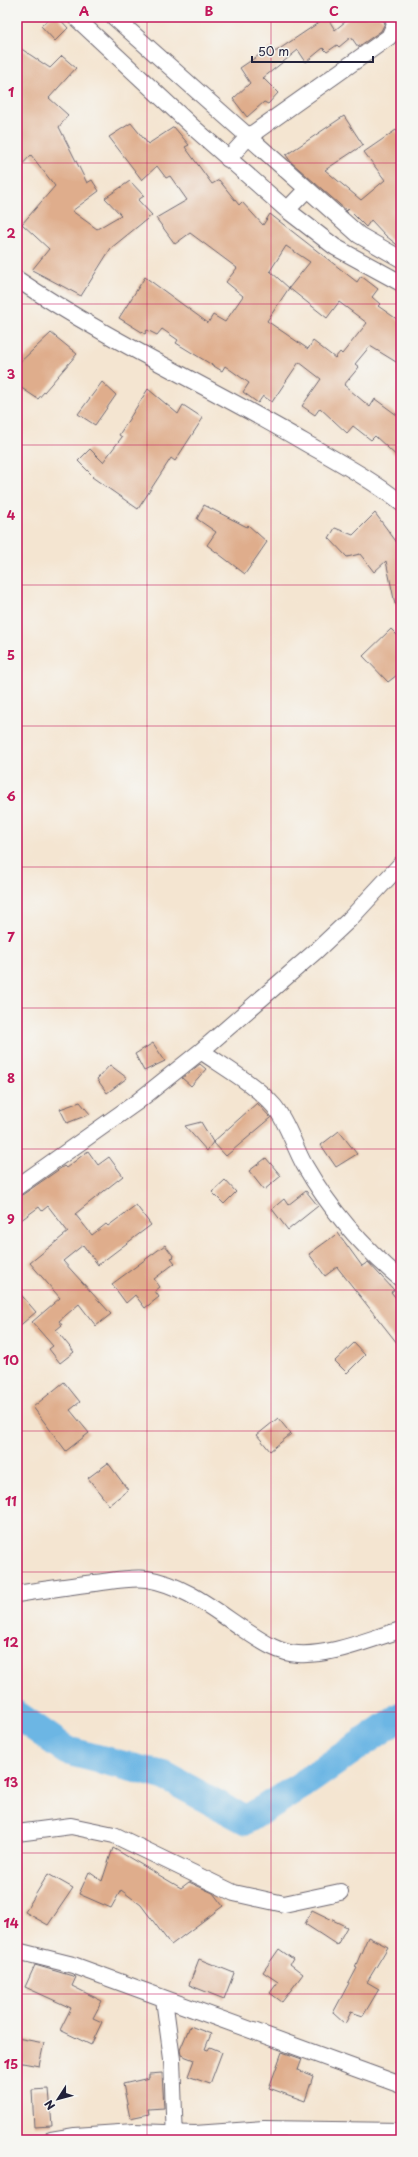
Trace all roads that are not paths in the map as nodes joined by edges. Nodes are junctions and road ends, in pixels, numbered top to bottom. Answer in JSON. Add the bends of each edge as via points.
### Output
{"nodes":[{"id":1,"x":75,"y":17,"type":"edge"},
{"id":2,"x":114,"y":17,"type":"edge"},
{"id":3,"x":393,"y":17,"type":"edge"},
{"id":4,"x":127,"y":47,"type":"junction"},
{"id":5,"x":237,"y":149,"type":"junction"},
{"id":6,"x":296,"y":199,"type":"junction"},
{"id":7,"x":395,"y":268,"type":"edge"},
{"id":8,"x":17,"y":279,"type":"edge"},
{"id":9,"x":401,"y":503,"type":"edge"},
{"id":10,"x":401,"y":864,"type":"edge"},
{"id":11,"x":201,"y":1051,"type":"junction"},
{"id":12,"x":17,"y":1187,"type":"edge"},
{"id":13,"x":401,"y":1279,"type":"edge"},
{"id":14,"x":17,"y":1594,"type":"edge"},
{"id":15,"x":401,"y":1630,"type":"edge"},
{"id":16,"x":17,"y":1832,"type":"edge"},
{"id":17,"x":340,"y":1892,"type":"dead end"},
{"id":18,"x":17,"y":1951,"type":"edge"},
{"id":19,"x":164,"y":1999,"type":"junction"},
{"id":20,"x":401,"y":2085,"type":"edge"},
{"id":21,"x":401,"y":2131,"type":"edge"},
{"id":22,"x":174,"y":2137,"type":"edge"},
{"id":23,"x":51,"y":2140,"type":"edge"}],
"edges":[{"from":1,"to":4,"type":"street"},
{"from":2,"to":4,"type":"street"},
{"from":3,"to":5,"type":"street","via":[[395,24],[389,37]]},
{"from":4,"to":5,"type":"street"},
{"from":4,"to":5,"type":"street"},
{"from":5,"to":6,"type":"street"},
{"from":5,"to":6,"type":"street"},
{"from":6,"to":7,"type":"street","via":[[359,235]]},
{"from":6,"to":7,"type":"street","via":[[335,247]]},
{"from":8,"to":9,"type":"street","via":[[63,310],[277,426],[382,488]]},
{"from":10,"to":11,"type":"street","via":[[316,951]]},
{"from":11,"to":12,"type":"street","via":[[137,1102]]},
{"from":11,"to":13,"type":"street","via":[[274,1106],[304,1166],[343,1224],[374,1257]]},
{"from":14,"to":15,"type":"street","via":[[119,1580],[146,1579],[172,1586],[194,1596],[263,1642],[279,1650],[296,1654],[332,1650]]},
{"from":16,"to":17,"type":"street","via":[[71,1826],[114,1835],[234,1894],[284,1904]]},
{"from":18,"to":19,"type":"street","via":[[73,1965]]},
{"from":19,"to":20,"type":"street"},
{"from":19,"to":22,"type":"street","via":[[172,2060]]},
{"from":21,"to":22,"type":"street","via":[[264,2129]]},
{"from":22,"to":23,"type":"street","via":[[134,2132]]}]}
